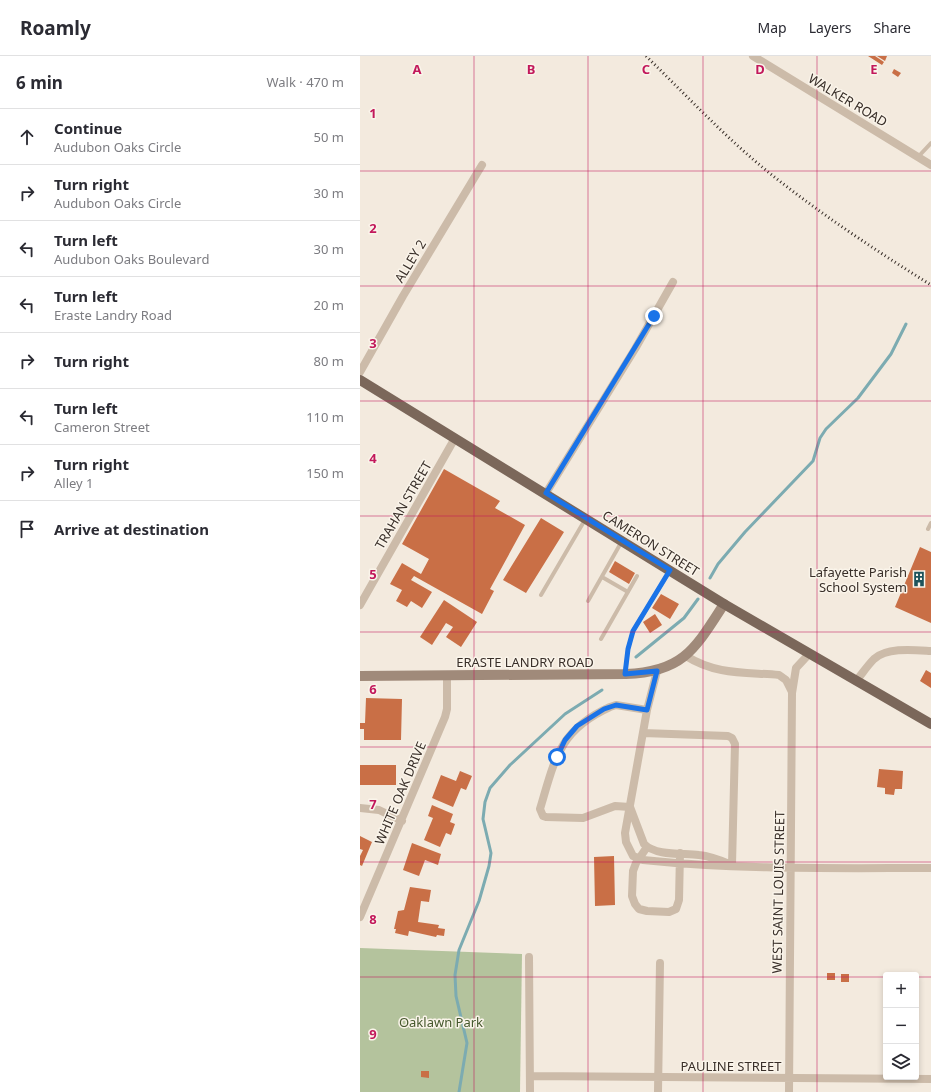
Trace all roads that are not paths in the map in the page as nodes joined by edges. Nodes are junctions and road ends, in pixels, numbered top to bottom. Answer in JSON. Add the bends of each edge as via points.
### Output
{"nodes":[{"id":1,"x":753,"y":56,"type":"edge"},
{"id":2,"x":931,"y":143,"type":"edge"},
{"id":3,"x":918,"y":157,"type":"junction"},
{"id":4,"x":482,"y":165,"type":"dead end"},
{"id":5,"x":931,"y":165,"type":"edge"},
{"id":6,"x":673,"y":282,"type":"dead end"},
{"id":7,"x":360,"y":372,"type":"edge"},
{"id":8,"x":360,"y":380,"type":"edge"},
{"id":9,"x":455,"y":438,"type":"junction"},
{"id":10,"x":546,"y":493,"type":"junction"},
{"id":11,"x":586,"y":518,"type":"junction"},
{"id":12,"x":931,"y":523,"type":"edge"},
{"id":13,"x":928,"y":529,"type":"dead end"},
{"id":14,"x":623,"y":541,"type":"junction"},
{"id":15,"x":670,"y":570,"type":"junction"},
{"id":16,"x":637,"y":576,"type":"dead end"},
{"id":17,"x":602,"y":577,"type":"junction"},
{"id":18,"x":628,"y":592,"type":"junction"},
{"id":19,"x":542,"y":595,"type":"dead end"},
{"id":20,"x":588,"y":601,"type":"dead end"},
{"id":21,"x":724,"y":604,"type":"junction"},
{"id":22,"x":360,"y":605,"type":"edge"},
{"id":23,"x":601,"y":639,"type":"dead end"},
{"id":24,"x":931,"y":650,"type":"edge"},
{"id":25,"x":809,"y":654,"type":"junction"},
{"id":26,"x":686,"y":656,"type":"junction"},
{"id":27,"x":657,"y":671,"type":"junction"},
{"id":28,"x":625,"y":674,"type":"junction"},
{"id":29,"x":447,"y":675,"type":"junction"},
{"id":30,"x":360,"y":676,"type":"edge"},
{"id":31,"x":856,"y":681,"type":"junction"},
{"id":32,"x":792,"y":693,"type":"junction"},
{"id":33,"x":647,"y":710,"type":"junction"},
{"id":34,"x":931,"y":724,"type":"edge"},
{"id":35,"x":643,"y":733,"type":"junction"},
{"id":36,"x":630,"y":807,"type":"junction"},
{"id":37,"x":360,"y":808,"type":"edge"},
{"id":38,"x":402,"y":820,"type":"junction"},
{"id":39,"x":647,"y":847,"type":"junction"},
{"id":40,"x":680,"y":853,"type":"junction"},
{"id":41,"x":638,"y":859,"type":"junction"},
{"id":42,"x":680,"y":864,"type":"junction"},
{"id":43,"x":732,"y":865,"type":"junction"},
{"id":44,"x":790,"y":868,"type":"junction"},
{"id":45,"x":931,"y":868,"type":"edge"},
{"id":46,"x":360,"y":917,"type":"edge"},
{"id":47,"x":529,"y":957,"type":"dead end"},
{"id":48,"x":660,"y":963,"type":"dead end"},
{"id":49,"x":530,"y":1076,"type":"junction"},
{"id":50,"x":658,"y":1077,"type":"junction"},
{"id":51,"x":789,"y":1078,"type":"junction"},
{"id":52,"x":931,"y":1079,"type":"edge"},
{"id":53,"x":530,"y":1092,"type":"edge"},
{"id":54,"x":658,"y":1092,"type":"edge"},
{"id":55,"x":789,"y":1092,"type":"edge"}],
"edges":[{"from":1,"to":3,"type":"street","name":"WALKER ROAD"},
{"from":2,"to":3,"type":"lane"},
{"from":3,"to":5,"type":"street","name":"WALKER ROAD"},
{"from":4,"to":7,"type":"street","name":"ALLEY 2"},
{"from":6,"to":10,"type":"street"},
{"from":8,"to":9,"type":"main road","name":"CAMERON STREET"},
{"from":9,"to":10,"type":"main road","name":"CAMERON STREET"},
{"from":9,"to":22,"type":"street","name":"TRAHAN STREET"},
{"from":10,"to":11,"type":"main road","name":"CAMERON STREET"},
{"from":11,"to":14,"type":"main road","name":"CAMERON STREET"},
{"from":11,"to":19,"type":"lane"},
{"from":12,"to":13,"type":"lane"},
{"from":14,"to":15,"type":"main road","name":"CAMERON STREET"},
{"from":14,"to":17,"type":"lane"},
{"from":15,"to":21,"type":"main road","name":"CAMERON STREET"},
{"from":15,"to":28,"type":"lane","via":[[633,631]]},
{"from":16,"to":18,"type":"lane"},
{"from":17,"to":18,"type":"lane"},
{"from":17,"to":20,"type":"lane"},
{"from":18,"to":23,"type":"lane"},
{"from":21,"to":25,"type":"main road","name":"CAMERON STREET"},
{"from":21,"to":26,"type":"street","name":"ERASTE LANDRY ROAD"},
{"from":24,"to":31,"type":"street","via":[[880,654]]},
{"from":25,"to":31,"type":"main road","name":"CAMERON STREET"},
{"from":25,"to":32,"type":"street","via":[[796,668]]},
{"from":26,"to":27,"type":"street","name":"ERASTE LANDRY ROAD"},
{"from":26,"to":32,"type":"street","via":[[698,663],[725,671],[779,675],[789,684]]},
{"from":27,"to":28,"type":"street","name":"ERASTE LANDRY ROAD"},
{"from":27,"to":33,"type":"street"},
{"from":28,"to":29,"type":"street","name":"ERASTE LANDRY ROAD"},
{"from":29,"to":30,"type":"street","name":"ERASTE LANDRY ROAD"},
{"from":29,"to":38,"type":"street","name":"WHITE OAK DRIVE","via":[[445,718]]},
{"from":31,"to":34,"type":"main road","name":"CAMERON STREET"},
{"from":32,"to":44,"type":"street","name":"WEST SAINT LOUIS STREET"},
{"from":33,"to":35,"type":"street"},
{"from":33,"to":36,"type":"street","via":[[616,705],[577,726],[560,748],[540,809],[546,817],[583,818],[615,806]]},
{"from":35,"to":36,"type":"street"},
{"from":35,"to":43,"type":"street","via":[[732,738],[735,744]]},
{"from":36,"to":39,"type":"street"},
{"from":36,"to":41,"type":"street","via":[[625,833],[626,842],[630,852]]},
{"from":37,"to":38,"type":"street","via":[[379,810]]},
{"from":38,"to":46,"type":"street","name":"WHITE OAK DRIVE"},
{"from":39,"to":40,"type":"street"},
{"from":39,"to":41,"type":"street"},
{"from":40,"to":42,"type":"street"},
{"from":40,"to":43,"type":"street","via":[[700,855]]},
{"from":41,"to":42,"type":"street"},
{"from":41,"to":42,"type":"street","via":[[633,871],[632,896],[639,909],[647,911],[669,912],[676,909],[679,900]]},
{"from":42,"to":43,"type":"street"},
{"from":43,"to":44,"type":"street"},
{"from":44,"to":45,"type":"street"},
{"from":44,"to":51,"type":"street","name":"WEST SAINT LOUIS STREET"},
{"from":47,"to":49,"type":"street"},
{"from":48,"to":50,"type":"street"},
{"from":49,"to":50,"type":"street","name":"PAULINE STREET"},
{"from":49,"to":53,"type":"street"},
{"from":50,"to":51,"type":"street","name":"PAULINE STREET"},
{"from":50,"to":54,"type":"street"},
{"from":51,"to":52,"type":"street","name":"PAULINE STREET"},
{"from":51,"to":55,"type":"street","name":"WEST SAINT LOUIS STREET"}]}
